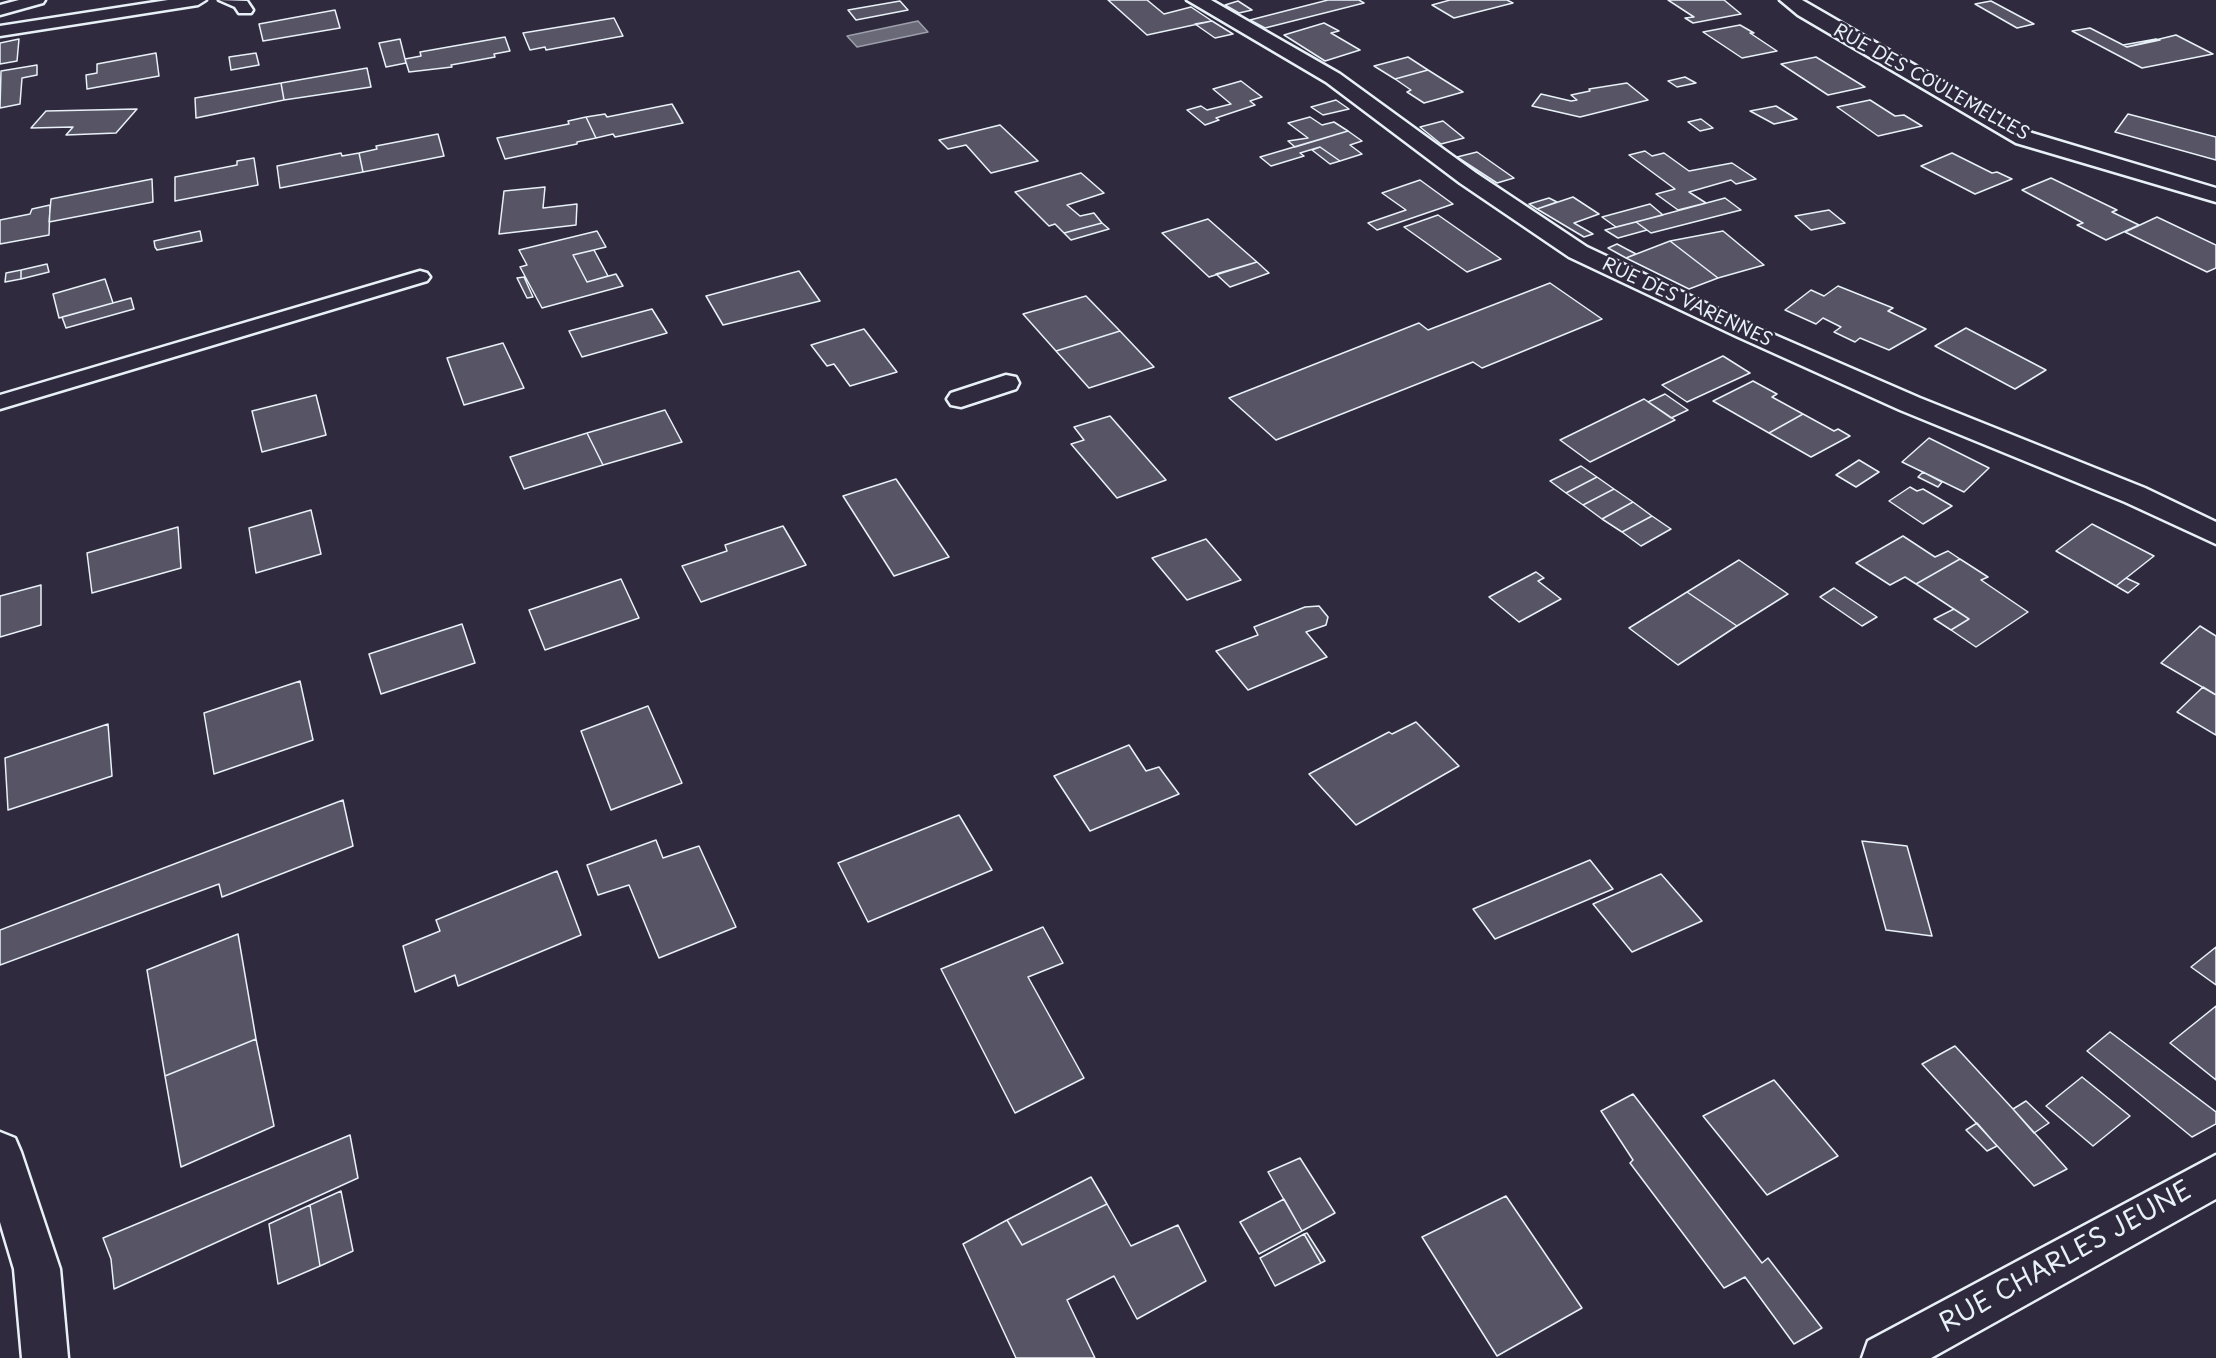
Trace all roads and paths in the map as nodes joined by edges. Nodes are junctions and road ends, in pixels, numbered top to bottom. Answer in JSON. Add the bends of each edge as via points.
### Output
{"nodes":[{"id":1,"x":37,"y":0,"type":"edge"},
{"id":2,"x":198,"y":0,"type":"edge"},
{"id":3,"x":227,"y":0,"type":"edge"},
{"id":4,"x":1197,"y":0,"type":"edge"},
{"id":5,"x":1790,"y":0,"type":"edge"},
{"id":6,"x":0,"y":9,"type":"edge"},
{"id":7,"x":245,"y":10,"type":"dead end"},
{"id":8,"x":0,"y":32,"type":"edge"},
{"id":9,"x":2216,"y":195,"type":"edge"},
{"id":10,"x":420,"y":277,"type":"dead end"},
{"id":11,"x":1006,"y":383,"type":"dead end"},
{"id":12,"x":961,"y":399,"type":"dead end"},
{"id":13,"x":0,"y":402,"type":"edge"},
{"id":14,"x":2216,"y":534,"type":"edge"},
{"id":15,"x":0,"y":1152,"type":"edge"},
{"id":16,"x":2216,"y":1176,"type":"edge"},
{"id":17,"x":45,"y":1358,"type":"edge"},
{"id":18,"x":1885,"y":1358,"type":"edge"}],
"edges":[{"from":1,"to":6,"type":"lane"},
{"from":2,"to":8,"type":"lane"},
{"from":3,"to":7,"type":"lane","via":[[241,4]]},
{"from":4,"to":14,"type":"street","name":"RUE DES VARENNES","via":[[1333,78],[1468,178],[1578,252],[1745,332],[2135,495]]},
{"from":5,"to":9,"type":"street","name":"RUE DES COULEMELLES","via":[[2024,138]]},
{"from":10,"to":13,"type":"lane"},
{"from":11,"to":12,"type":"street"},
{"from":15,"to":17,"type":"street","via":[[37,1269]]},
{"from":16,"to":18,"type":"street","name":"RUE CHARLES JEUNE"}]}
